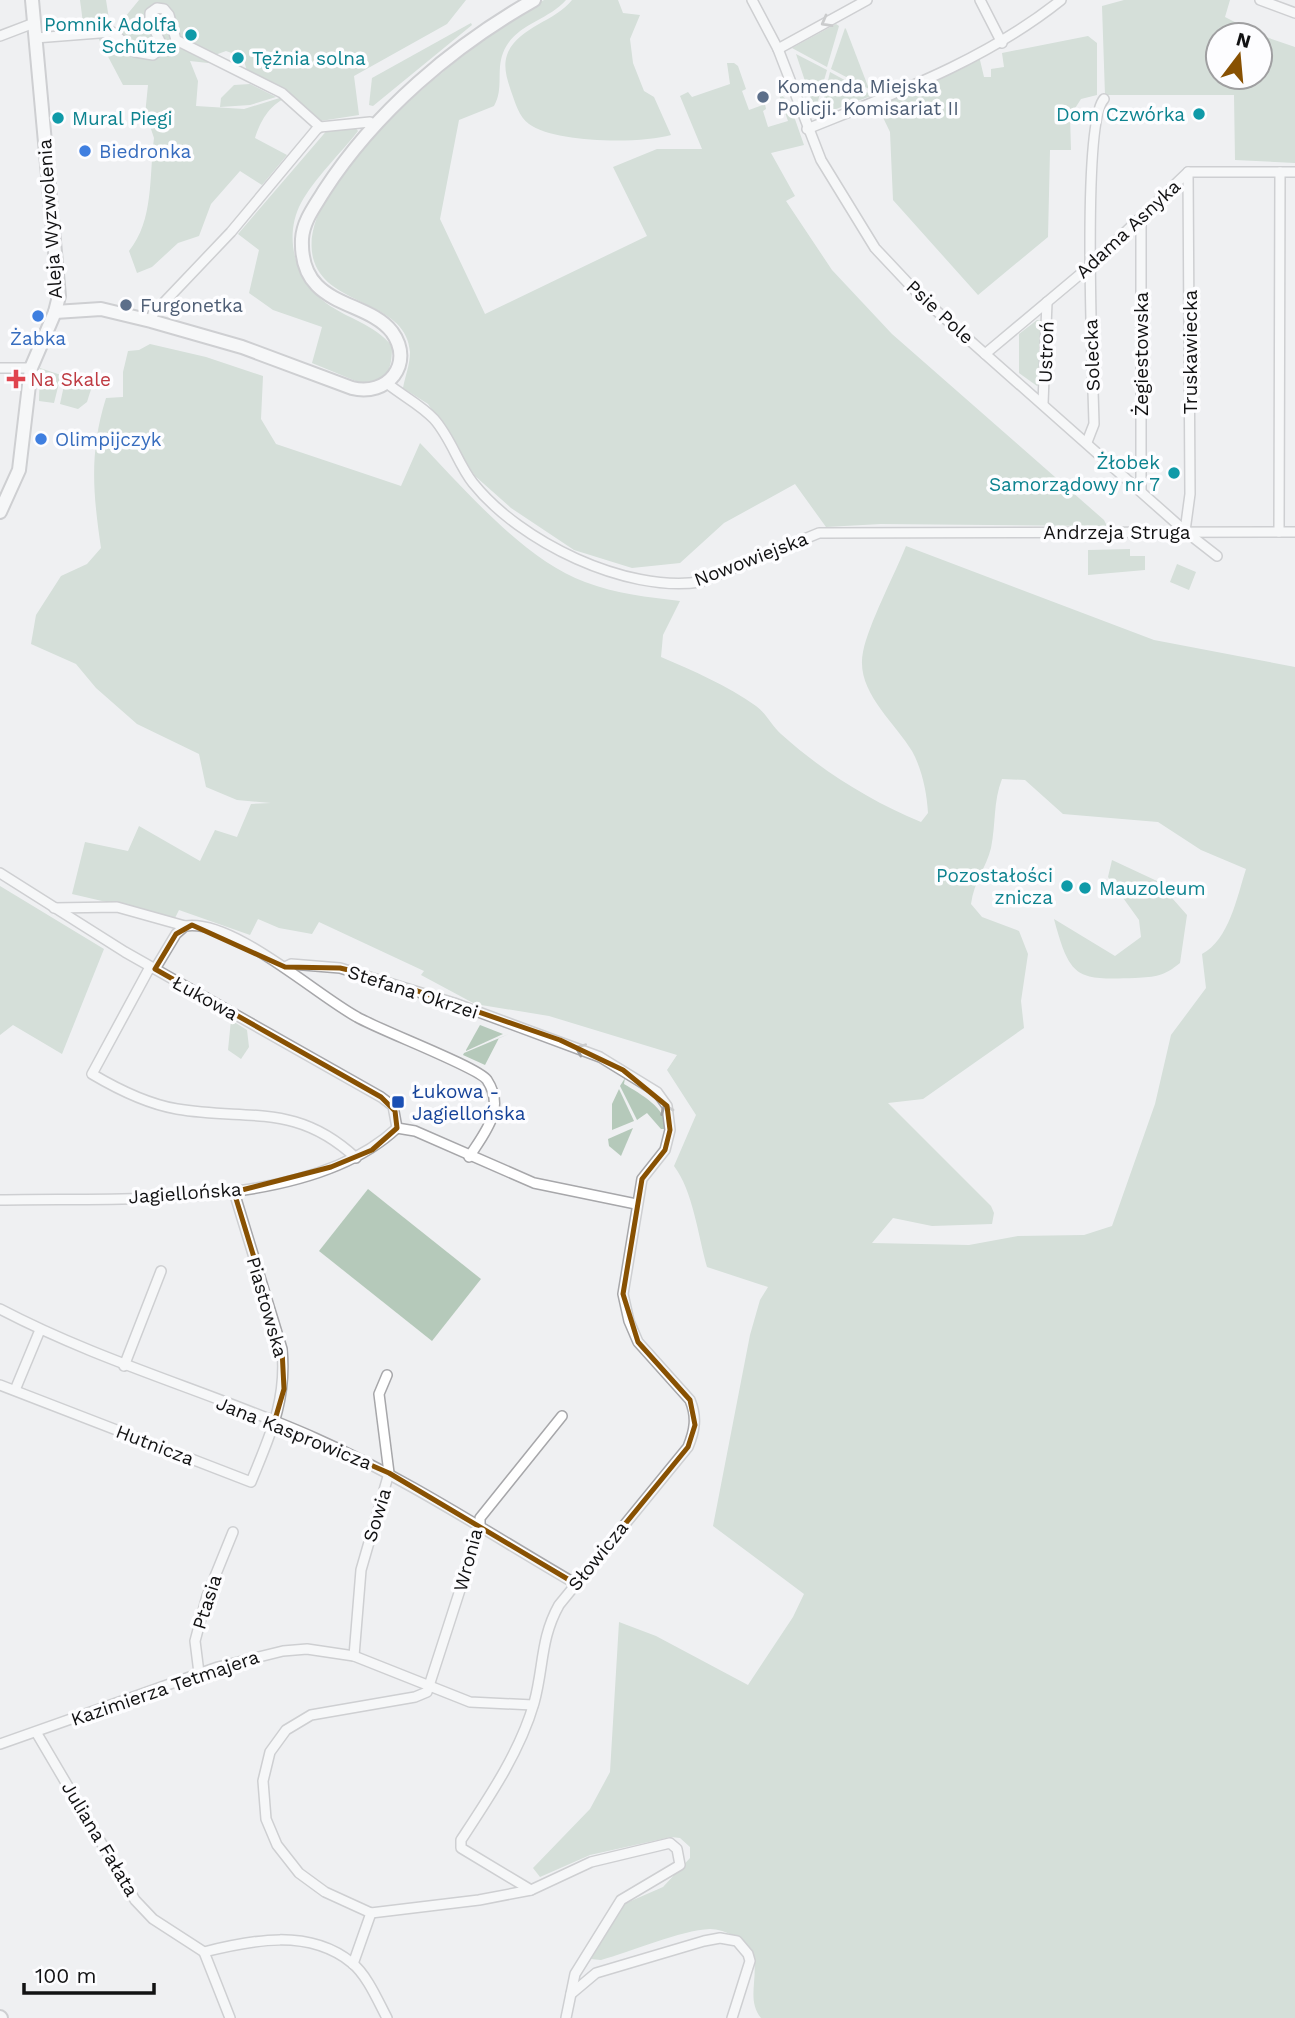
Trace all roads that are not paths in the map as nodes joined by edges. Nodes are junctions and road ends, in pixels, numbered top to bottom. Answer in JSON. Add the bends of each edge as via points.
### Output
{"nodes":[{"id":1,"x":32,"y":0,"type":"edge"},
{"id":2,"x":534,"y":0,"type":"edge"},
{"id":3,"x":752,"y":0,"type":"edge"},
{"id":4,"x":867,"y":0,"type":"edge"},
{"id":5,"x":980,"y":0,"type":"edge"},
{"id":6,"x":1061,"y":0,"type":"edge"},
{"id":7,"x":1069,"y":0,"type":"edge"},
{"id":8,"x":1260,"y":0,"type":"edge"},
{"id":9,"x":1295,"y":13,"type":"edge"},
{"id":10,"x":34,"y":23,"type":"junction"},
{"id":11,"x":0,"y":36,"type":"edge"},
{"id":12,"x":35,"y":38,"type":"junction"},
{"id":13,"x":1002,"y":43,"type":"junction"},
{"id":14,"x":778,"y":49,"type":"junction"},
{"id":15,"x":1104,"y":99,"type":"dead end"},
{"id":16,"x":374,"y":125,"type":"junction"},
{"id":17,"x":320,"y":127,"type":"junction"},
{"id":18,"x":807,"y":129,"type":"junction"},
{"id":19,"x":1188,"y":172,"type":"junction"},
{"id":20,"x":1280,"y":172,"type":"junction"},
{"id":21,"x":1295,"y":172,"type":"edge"},
{"id":22,"x":1142,"y":218,"type":"junction"},
{"id":23,"x":1090,"y":266,"type":"junction"},
{"id":24,"x":1047,"y":302,"type":"junction"},
{"id":25,"x":55,"y":312,"type":"junction"},
{"id":26,"x":151,"y":321,"type":"junction"},
{"id":27,"x":985,"y":354,"type":"junction"},
{"id":28,"x":0,"y":368,"type":"edge"},
{"id":29,"x":31,"y":368,"type":"junction"},
{"id":30,"x":388,"y":384,"type":"junction"},
{"id":31,"x":1043,"y":403,"type":"junction"},
{"id":32,"x":1087,"y":442,"type":"junction"},
{"id":33,"x":1141,"y":490,"type":"junction"},
{"id":34,"x":0,"y":512,"type":"edge"},
{"id":35,"x":1185,"y":531,"type":"junction"},
{"id":36,"x":940,"y":532,"type":"joint"},
{"id":37,"x":1279,"y":532,"type":"junction"},
{"id":38,"x":1295,"y":532,"type":"edge"},
{"id":39,"x":1217,"y":556,"type":"dead end"},
{"id":40,"x":0,"y":873,"type":"edge"},
{"id":41,"x":54,"y":908,"type":"junction"},
{"id":42,"x":185,"y":926,"type":"junction"},
{"id":43,"x":285,"y":967,"type":"junction"},
{"id":44,"x":152,"y":968,"type":"junction"},
{"id":45,"x":397,"y":1128,"type":"junction"},
{"id":46,"x":469,"y":1157,"type":"junction"},
{"id":47,"x":356,"y":1158,"type":"junction"},
{"id":48,"x":234,"y":1192,"type":"junction"},
{"id":49,"x":0,"y":1200,"type":"edge"},
{"id":50,"x":636,"y":1204,"type":"junction"},
{"id":51,"x":161,"y":1270,"type":"dead end"},
{"id":52,"x":0,"y":1309,"type":"edge"},
{"id":53,"x":40,"y":1330,"type":"junction"},
{"id":54,"x":124,"y":1366,"type":"junction"},
{"id":55,"x":387,"y":1375,"type":"dead end"},
{"id":56,"x":0,"y":1384,"type":"edge"},
{"id":57,"x":15,"y":1390,"type":"junction"},
{"id":58,"x":562,"y":1416,"type":"dead end"},
{"id":59,"x":274,"y":1423,"type":"junction"},
{"id":60,"x":389,"y":1473,"type":"junction"},
{"id":61,"x":480,"y":1528,"type":"junction"},
{"id":62,"x":233,"y":1532,"type":"dead end"},
{"id":63,"x":576,"y":1584,"type":"junction"},
{"id":64,"x":354,"y":1656,"type":"junction"},
{"id":65,"x":199,"y":1674,"type":"junction"},
{"id":66,"x":430,"y":1687,"type":"junction"},
{"id":67,"x":533,"y":1706,"type":"junction"},
{"id":68,"x":36,"y":1732,"type":"junction"},
{"id":69,"x":0,"y":1744,"type":"edge"},
{"id":70,"x":530,"y":1890,"type":"junction"},
{"id":71,"x":371,"y":1913,"type":"junction"},
{"id":72,"x":204,"y":1952,"type":"junction"},
{"id":73,"x":353,"y":1964,"type":"junction"},
{"id":74,"x":571,"y":1994,"type":"junction"},
{"id":75,"x":230,"y":2018,"type":"edge"},
{"id":76,"x":387,"y":2018,"type":"edge"},
{"id":77,"x":566,"y":2018,"type":"edge"},
{"id":78,"x":732,"y":2018,"type":"edge"}],
"edges":[{"from":1,"to":10,"type":"street","name":"Aleja Wyzwolenia"},
{"from":2,"to":16,"type":"street","via":[[464,47]]},
{"from":3,"to":14,"type":"street","name":"Psie Pole"},
{"from":4,"to":14,"type":"street","one_way":true},
{"from":5,"to":13,"type":"street"},
{"from":6,"to":7,"type":"street"},
{"from":6,"to":13,"type":"street"},
{"from":8,"to":9,"type":"street"},
{"from":10,"to":11,"type":"street"},
{"from":10,"to":12,"type":"street","name":"Aleja Wyzwolenia"},
{"from":12,"to":17,"type":"street","via":[[111,32],[135,52],[153,55],[160,41],[149,17],[153,10],[164,9],[176,40],[282,93]]},
{"from":12,"to":25,"type":"street","name":"Aleja Wyzwolenia","via":[[57,266]]},
{"from":13,"to":18,"type":"street"},
{"from":14,"to":18,"type":"street","name":"Psie Pole"},
{"from":15,"to":23,"type":"street","name":"Solecka","via":[[1092,144]]},
{"from":16,"to":17,"type":"street"},
{"from":16,"to":30,"type":"street","via":[[311,211],[302,239],[304,258],[318,285],[393,334],[401,363]]},
{"from":17,"to":26,"type":"street"},
{"from":18,"to":27,"type":"street","name":"Psie Pole","via":[[837,189],[875,248]]},
{"from":19,"to":20,"type":"street","name":"Adama Asnyka"},
{"from":19,"to":22,"type":"street","name":"Adama Asnyka"},
{"from":19,"to":35,"type":"street","name":"Truskawiecka","via":[[1191,494]]},
{"from":20,"to":21,"type":"street","name":"Adama Asnyka"},
{"from":20,"to":37,"type":"street"},
{"from":22,"to":23,"type":"street","name":"Adama Asnyka"},
{"from":22,"to":33,"type":"street","name":"Żegiestowska"},
{"from":23,"to":24,"type":"street","name":"Adama Asnyka"},
{"from":23,"to":32,"type":"street","name":"Solecka","via":[[1094,425]]},
{"from":24,"to":27,"type":"street","name":"Adama Asnyka"},
{"from":24,"to":31,"type":"street","name":"Ustroń"},
{"from":25,"to":26,"type":"street","via":[[95,308]]},
{"from":25,"to":29,"type":"street","name":"Aleja Wyzwolenia"},
{"from":26,"to":30,"type":"street","via":[[242,347],[352,388],[370,391]]},
{"from":27,"to":31,"type":"street","name":"Psie Pole"},
{"from":28,"to":29,"type":"street"},
{"from":29,"to":34,"type":"street","name":"Aleja Wyzwolenia","via":[[19,470]]},
{"from":30,"to":36,"type":"street","name":"Nowowiejska","via":[[436,421],[473,483],[508,515],[573,559],[606,570],[680,585],[707,579],[819,533]]},
{"from":31,"to":32,"type":"street","name":"Psie Pole"},
{"from":32,"to":33,"type":"street","name":"Psie Pole"},
{"from":33,"to":35,"type":"street","name":"Psie Pole"},
{"from":35,"to":36,"type":"street","name":"Andrzeja Struga"},
{"from":35,"to":37,"type":"street","name":"Andrzeja Struga"},
{"from":35,"to":39,"type":"street","name":"Psie Pole"},
{"from":37,"to":38,"type":"street","name":"Andrzeja Struga"},
{"from":40,"to":41,"type":"street","name":"Łukowa"},
{"from":41,"to":42,"type":"street","via":[[117,907]]},
{"from":41,"to":44,"type":"street","name":"Łukowa"},
{"from":42,"to":43,"type":"street","via":[[225,935]]},
{"from":42,"to":44,"type":"street"},
{"from":43,"to":46,"type":"street","name":"Stefana Okrzei","via":[[356,1017],[483,1075],[495,1098],[496,1112]]},
{"from":50,"to":43,"type":"street","name":"Stefana Okrzei","one_way":true,"via":[[642,1179],[665,1150],[671,1122],[667,1105],[657,1092],[600,1057],[373,976],[340,968]]},
{"from":44,"to":45,"type":"street","name":"Łukowa","via":[[381,1097],[393,1106]]},
{"from":44,"to":47,"type":"street","via":[[92,1074],[154,1104],[287,1118]]},
{"from":45,"to":46,"type":"street","via":[[415,1131]]},
{"from":45,"to":47,"type":"street","name":"Jagiellońska"},
{"from":46,"to":50,"type":"street","via":[[534,1183]]},
{"from":47,"to":48,"type":"street","name":"Jagiellońska"},
{"from":48,"to":49,"type":"street","name":"Jagiellońska"},
{"from":48,"to":59,"type":"street","name":"Piastowska","via":[[282,1349],[284,1389]]},
{"from":50,"to":63,"type":"street","name":"Słowicza","via":[[623,1294],[629,1321],[638,1342],[690,1400],[695,1425],[688,1447]]},
{"from":51,"to":54,"type":"street"},
{"from":52,"to":53,"type":"street","name":"Jana Kasprowicza"},
{"from":53,"to":54,"type":"street","name":"Jana Kasprowicza"},
{"from":53,"to":57,"type":"street"},
{"from":54,"to":59,"type":"street","name":"Jana Kasprowicza"},
{"from":55,"to":60,"type":"street","name":"Sowia","via":[[379,1394]]},
{"from":56,"to":57,"type":"street","name":"Hutnicza"},
{"from":57,"to":59,"type":"street","name":"Hutnicza","via":[[251,1482]]},
{"from":58,"to":61,"type":"street","name":"Wronia","via":[[480,1518]]},
{"from":59,"to":60,"type":"street","name":"Jana Kasprowicza"},
{"from":60,"to":61,"type":"street","name":"Jana Kasprowicza"},
{"from":60,"to":64,"type":"street","name":"Sowia","via":[[361,1570]]},
{"from":61,"to":63,"type":"street","name":"Jana Kasprowicza"},
{"from":61,"to":66,"type":"street","name":"Wronia"},
{"from":62,"to":65,"type":"street","name":"Ptasia","via":[[206,1596],[195,1641]]},
{"from":63,"to":67,"type":"street","name":"Słowicza","via":[[547,1627]]},
{"from":64,"to":65,"type":"street","name":"Kazimierza Tetmajera","via":[[307,1649],[283,1651]]},
{"from":64,"to":66,"type":"street","name":"Kazimierza Tetmajera"},
{"from":65,"to":68,"type":"street","name":"Kazimierza Tetmajera"},
{"from":66,"to":67,"type":"street","name":"Kazimierza Tetmajera","via":[[470,1702]]},
{"from":66,"to":71,"type":"street","via":[[415,1697],[297,1721],[277,1740],[265,1766],[266,1819],[287,1860],[325,1892]]},
{"from":67,"to":70,"type":"street","name":"Słowicza","via":[[507,1764],[461,1840],[461,1847]]},
{"from":68,"to":69,"type":"street","name":"Kazimierza Tetmajera"},
{"from":68,"to":72,"type":"street","name":"Juliana Fałata","via":[[135,1900],[153,1919]]},
{"from":70,"to":71,"type":"street"},
{"from":70,"to":74,"type":"street","via":[[591,1862],[656,1844],[670,1843],[677,1849],[680,1865],[621,1900],[585,1953]]},
{"from":71,"to":73,"type":"street"},
{"from":72,"to":73,"type":"street","via":[[289,1940],[324,1948]]},
{"from":72,"to":75,"type":"street"},
{"from":73,"to":76,"type":"street"},
{"from":74,"to":77,"type":"street"},
{"from":74,"to":78,"type":"street","via":[[596,1973],[704,1941],[730,1939],[742,1945],[750,1961]]}]}
